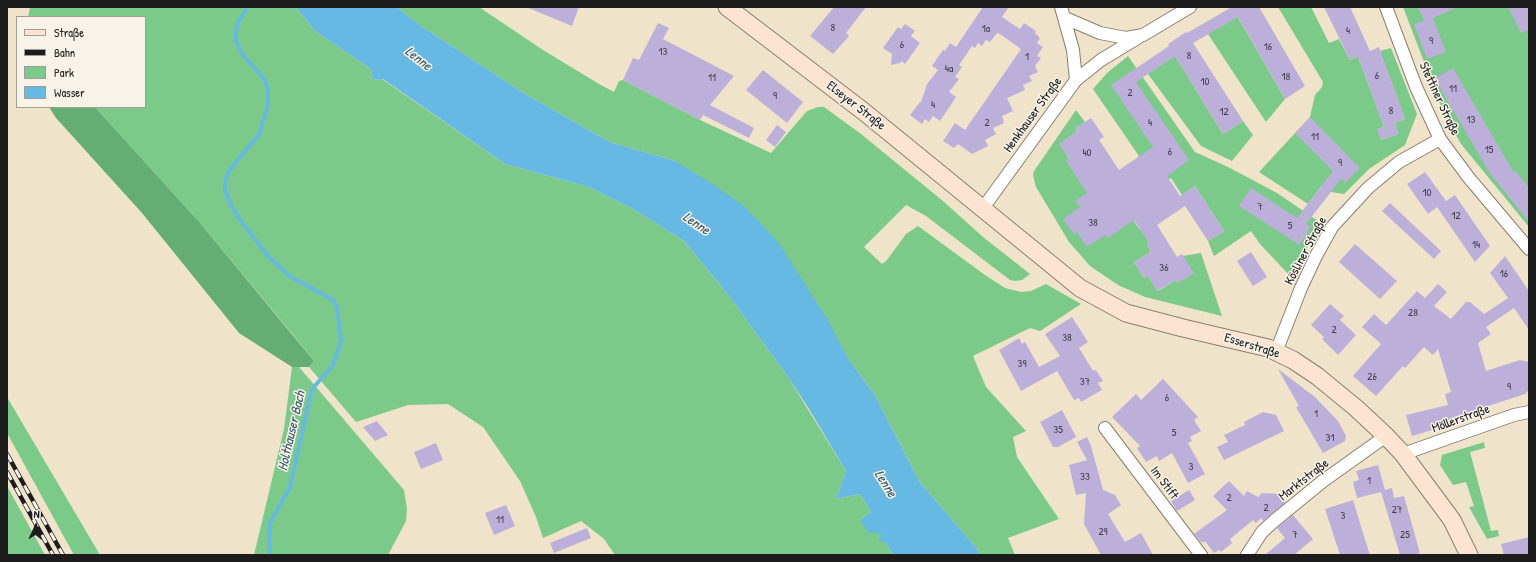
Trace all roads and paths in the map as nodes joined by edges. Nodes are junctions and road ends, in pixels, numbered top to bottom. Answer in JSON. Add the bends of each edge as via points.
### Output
{"nodes":[{"id":1,"x":727,"y":7,"type":"edge"},
{"id":2,"x":1190,"y":7,"type":"edge"},
{"id":3,"x":1386,"y":7,"type":"edge"},
{"id":4,"x":1063,"y":13,"type":"edge"},
{"id":5,"x":1143,"y":35,"type":"junction"},
{"id":6,"x":1076,"y":80,"type":"junction"},
{"id":7,"x":1440,"y":138,"type":"junction"},
{"id":8,"x":983,"y":208,"type":"junction"},
{"id":9,"x":1529,"y":249,"type":"edge"},
{"id":10,"x":1276,"y":352,"type":"junction"},
{"id":11,"x":1529,"y":412,"type":"edge"},
{"id":12,"x":1105,"y":428,"type":"dead end"},
{"id":13,"x":1386,"y":436,"type":"junction"},
{"id":14,"x":1403,"y":454,"type":"junction"},
{"id":15,"x":1200,"y":555,"type":"edge"},
{"id":16,"x":1247,"y":555,"type":"edge"},
{"id":17,"x":1469,"y":555,"type":"edge"}],
"edges":[{"from":1,"to":8,"type":"main road","name":"Elseyer Straße","via":[[863,111]]},
{"from":2,"to":5,"type":"street"},
{"from":3,"to":7,"type":"street","name":"Stettiner Straße","via":[[1416,87]]},
{"from":4,"to":5,"type":"street","via":[[1100,33],[1126,38]]},
{"from":4,"to":6,"type":"street","name":"Henkhauser Straße","via":[[1073,50]]},
{"from":5,"to":6,"type":"street","via":[[1101,60]]},
{"from":6,"to":8,"type":"street","name":"Henkhauser Straße"},
{"from":7,"to":9,"type":"street","name":"Stettiner Straße","via":[[1469,178]]},
{"from":7,"to":10,"type":"street","name":"Kösliner Straße","via":[[1399,162],[1368,188],[1332,227],[1301,288]]},
{"from":8,"to":10,"type":"main road","name":"Esserstraße","via":[[1080,288],[1126,313],[1238,340]]},
{"from":10,"to":13,"type":"main road","name":"Esserstraße","via":[[1317,376]]},
{"from":11,"to":14,"type":"street","name":"Möllerstraße"},
{"from":12,"to":15,"type":"street","name":"Im Stift"},
{"from":13,"to":14,"type":"main road","name":"Esserstraße"},
{"from":13,"to":16,"type":"street","name":"Marktstraße","via":[[1323,481],[1274,521],[1262,532]]},
{"from":14,"to":17,"type":"main road","name":"Esserstraße","via":[[1452,520]]}]}
